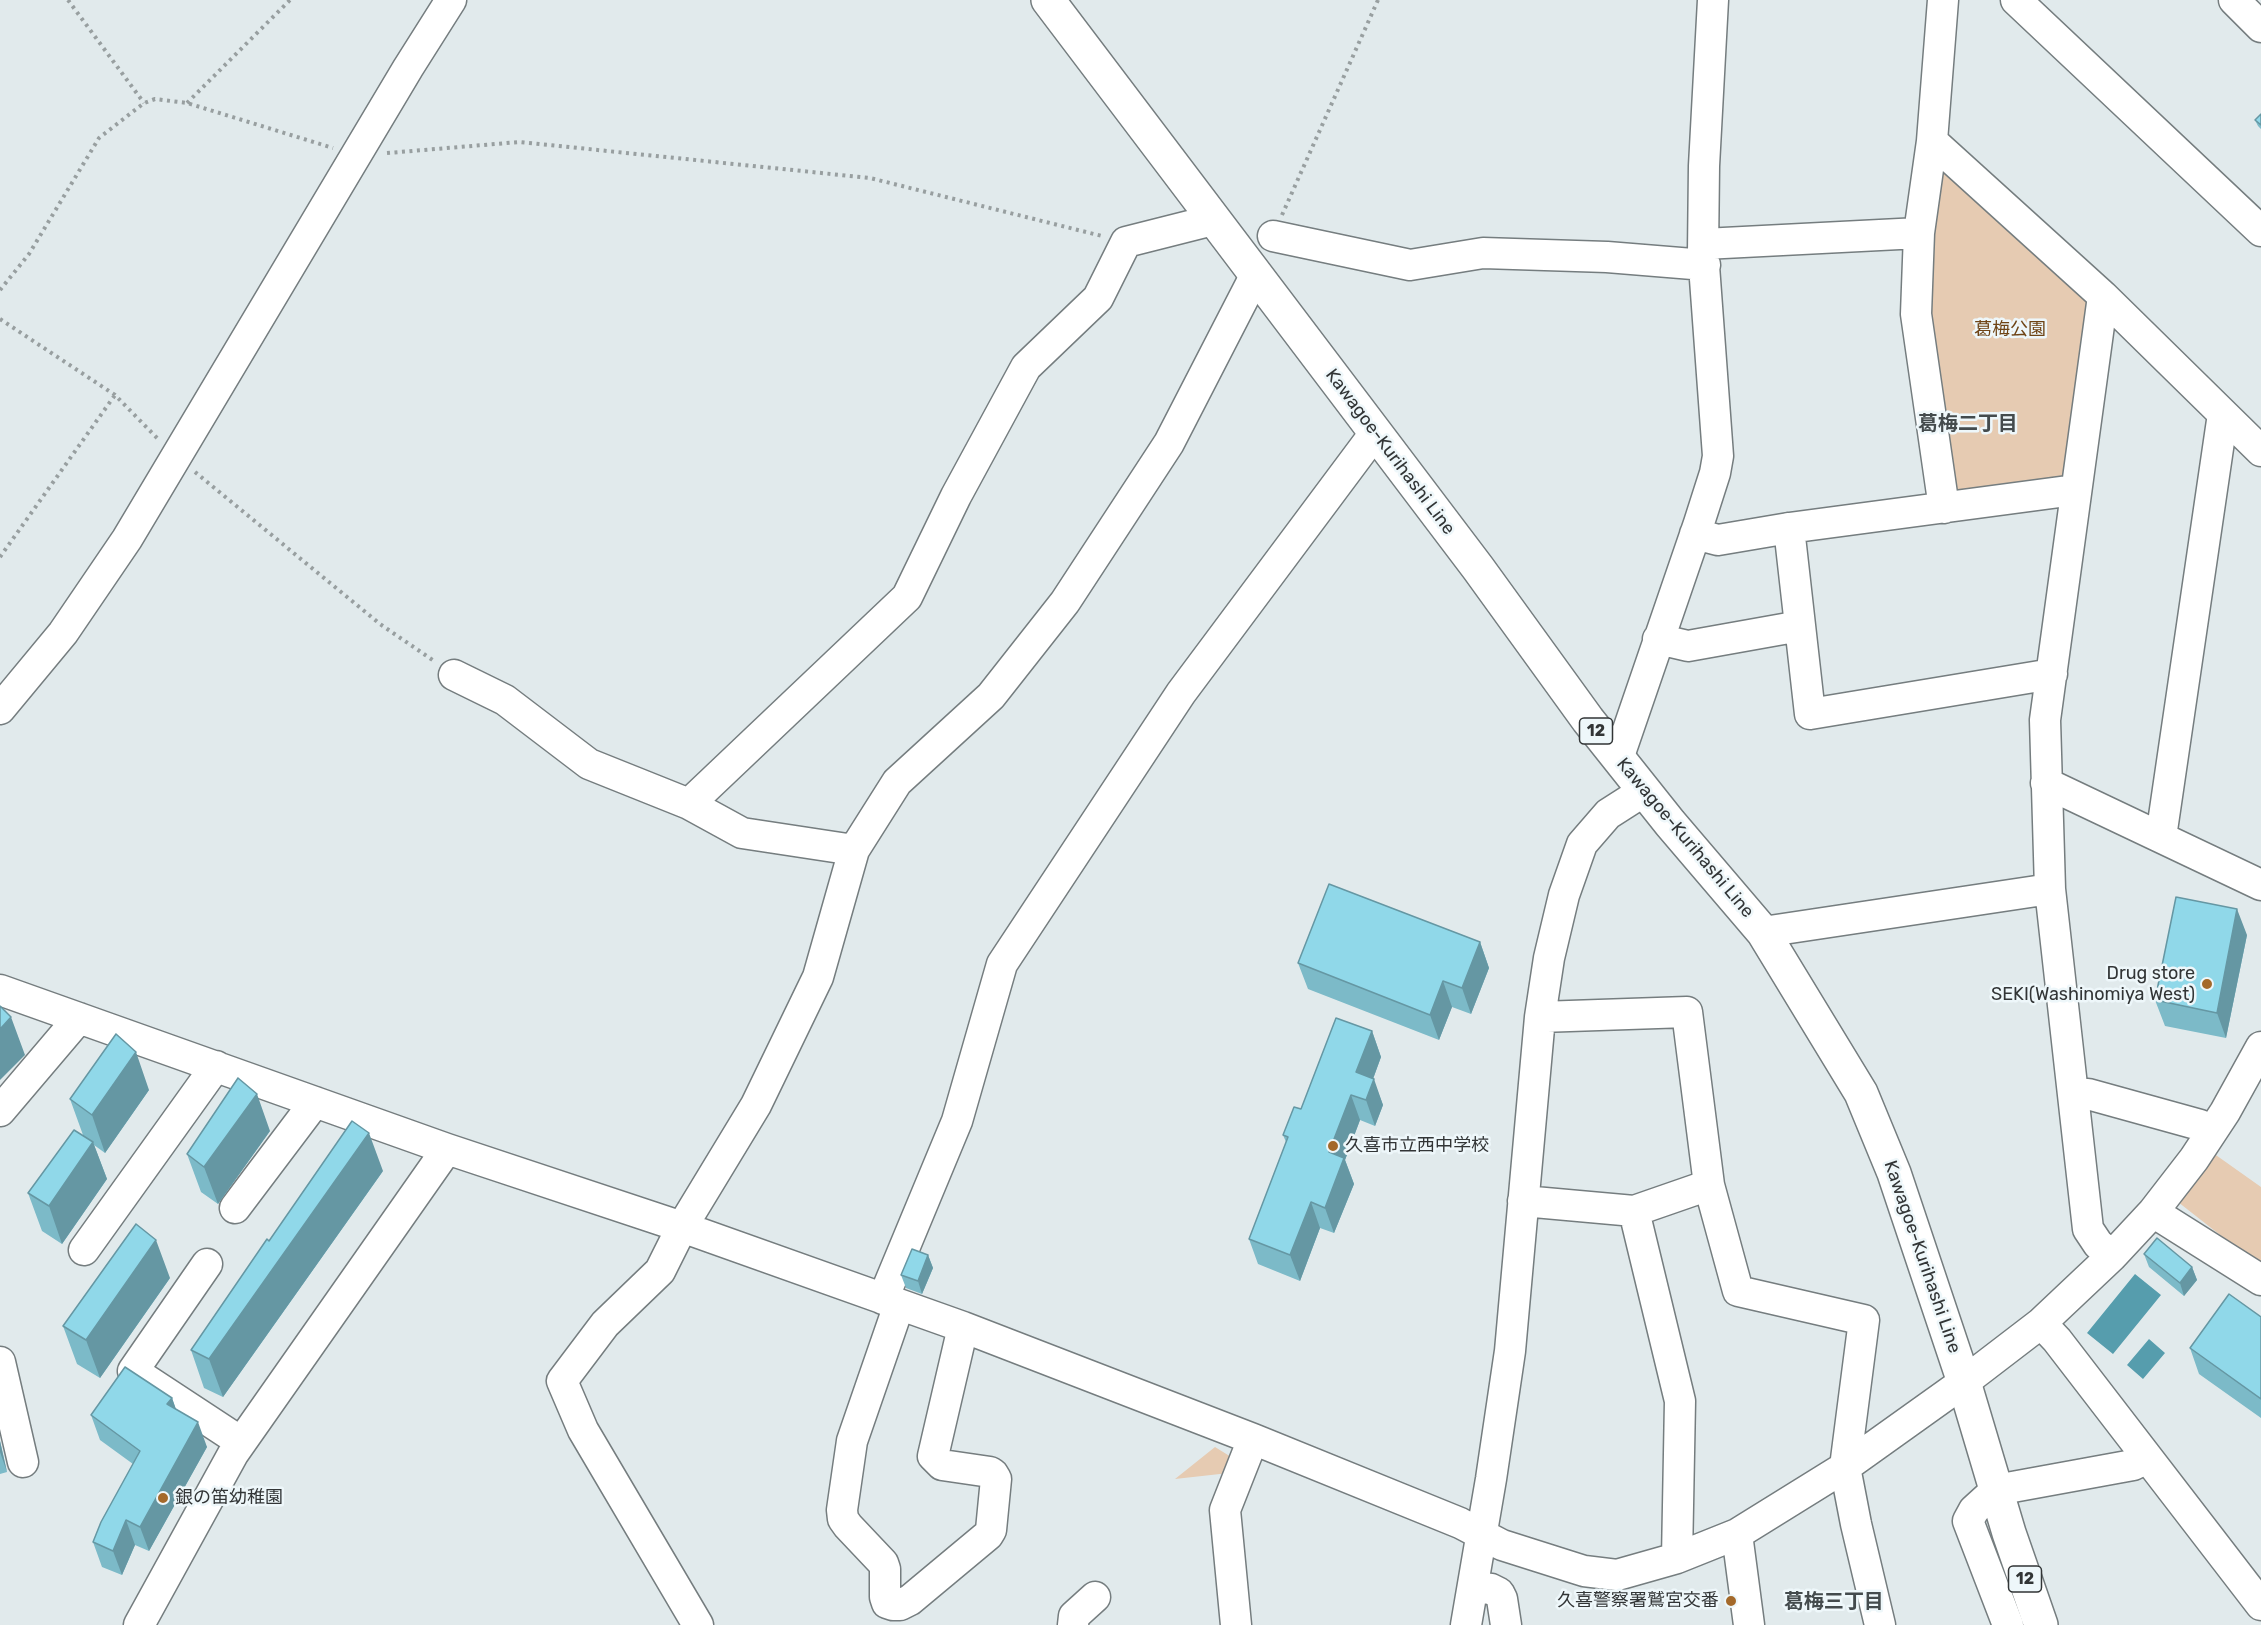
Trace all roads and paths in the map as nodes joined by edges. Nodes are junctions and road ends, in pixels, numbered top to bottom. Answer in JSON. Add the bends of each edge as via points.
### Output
{"nodes":[{"id":1,"x":68,"y":0,"type":"edge"},
{"id":2,"x":290,"y":0,"type":"edge"},
{"id":3,"x":451,"y":0,"type":"edge"},
{"id":4,"x":1048,"y":0,"type":"edge"},
{"id":5,"x":1378,"y":0,"type":"edge"},
{"id":6,"x":1713,"y":0,"type":"edge"},
{"id":7,"x":1943,"y":0,"type":"edge"},
{"id":8,"x":2016,"y":0,"type":"edge"},
{"id":9,"x":2234,"y":0,"type":"edge"},
{"id":10,"x":2261,"y":27,"type":"edge"},
{"id":11,"x":144,"y":103,"type":"junction"},
{"id":12,"x":187,"y":103,"type":"junction"},
{"id":13,"x":1932,"y":141,"type":"junction"},
{"id":14,"x":356,"y":155,"type":"junction"},
{"id":15,"x":1213,"y":220,"type":"junction"},
{"id":16,"x":2261,"y":231,"type":"edge"},
{"id":17,"x":1919,"y":233,"type":"junction"},
{"id":18,"x":1273,"y":236,"type":"joint"},
{"id":19,"x":1126,"y":242,"type":"junction"},
{"id":20,"x":1704,"y":254,"type":"junction"},
{"id":21,"x":1255,"y":276,"type":"junction"},
{"id":22,"x":0,"y":290,"type":"edge"},
{"id":23,"x":2103,"y":297,"type":"junction"},
{"id":24,"x":0,"y":319,"type":"edge"},
{"id":25,"x":115,"y":395,"type":"junction"},
{"id":26,"x":2223,"y":414,"type":"junction"},
{"id":27,"x":1375,"y":433,"type":"junction"},
{"id":28,"x":2261,"y":451,"type":"edge"},
{"id":29,"x":176,"y":456,"type":"junction"},
{"id":30,"x":2075,"y":490,"type":"junction"},
{"id":31,"x":1944,"y":508,"type":"junction"},
{"id":32,"x":1789,"y":528,"type":"junction"},
{"id":33,"x":1695,"y":534,"type":"junction"},
{"id":34,"x":0,"y":557,"type":"edge"},
{"id":35,"x":1800,"y":626,"type":"junction"},
{"id":36,"x":1658,"y":639,"type":"junction"},
{"id":37,"x":2052,"y":674,"type":"junction"},
{"id":38,"x":454,"y":675,"type":"joint"},
{"id":39,"x":0,"y":709,"type":"edge"},
{"id":40,"x":1618,"y":759,"type":"junction"},
{"id":41,"x":2046,"y":783,"type":"junction"},
{"id":42,"x":1644,"y":791,"type":"junction"},
{"id":43,"x":689,"y":804,"type":"junction"},
{"id":44,"x":2161,"y":837,"type":"junction"},
{"id":45,"x":854,"y":850,"type":"junction"},
{"id":46,"x":2261,"y":885,"type":"edge"},
{"id":47,"x":2050,"y":889,"type":"junction"},
{"id":48,"x":1763,"y":932,"type":"junction"},
{"id":49,"x":0,"y":990,"type":"edge"},
{"id":50,"x":1540,"y":1017,"type":"junction"},
{"id":51,"x":79,"y":1018,"type":"junction"},
{"id":52,"x":2261,"y":1047,"type":"edge"},
{"id":53,"x":216,"y":1066,"type":"junction"},
{"id":54,"x":2251,"y":1088,"type":"edge"},
{"id":55,"x":2074,"y":1094,"type":"junction"},
{"id":56,"x":315,"y":1102,"type":"junction"},
{"id":57,"x":0,"y":1112,"type":"edge"},
{"id":58,"x":2212,"y":1131,"type":"junction"},
{"id":59,"x":447,"y":1149,"type":"junction"},
{"id":60,"x":1709,"y":1185,"type":"junction"},
{"id":61,"x":1523,"y":1201,"type":"junction"},
{"id":62,"x":235,"y":1208,"type":"dead end"},
{"id":63,"x":1635,"y":1211,"type":"junction"},
{"id":64,"x":2153,"y":1212,"type":"junction"},
{"id":65,"x":682,"y":1227,"type":"junction"},
{"id":66,"x":84,"y":1250,"type":"dead end"},
{"id":67,"x":2112,"y":1256,"type":"junction"},
{"id":68,"x":207,"y":1263,"type":"dead end"},
{"id":69,"x":2261,"y":1280,"type":"edge"},
{"id":70,"x":891,"y":1302,"type":"junction"},
{"id":71,"x":2041,"y":1323,"type":"junction"},
{"id":72,"x":963,"y":1328,"type":"junction"},
{"id":73,"x":0,"y":1362,"type":"edge"},
{"id":74,"x":1964,"y":1382,"type":"junction"},
{"id":75,"x":1253,"y":1439,"type":"junction"},
{"id":76,"x":241,"y":1442,"type":"junction"},
{"id":77,"x":2146,"y":1458,"type":"junction"},
{"id":78,"x":23,"y":1462,"type":"dead end"},
{"id":79,"x":1845,"y":1467,"type":"junction"},
{"id":80,"x":1996,"y":1491,"type":"junction"},
{"id":81,"x":1737,"y":1534,"type":"junction"},
{"id":82,"x":1481,"y":1535,"type":"junction"},
{"id":83,"x":1677,"y":1558,"type":"junction"},
{"id":84,"x":1474,"y":1587,"type":"junction"},
{"id":85,"x":1095,"y":1597,"type":"dead end"},
{"id":86,"x":2261,"y":1605,"type":"edge"},
{"id":87,"x":139,"y":1625,"type":"edge"},
{"id":88,"x":698,"y":1625,"type":"edge"},
{"id":89,"x":1074,"y":1625,"type":"edge"},
{"id":90,"x":1236,"y":1625,"type":"edge"},
{"id":91,"x":1466,"y":1625,"type":"edge"},
{"id":92,"x":1506,"y":1625,"type":"edge"},
{"id":93,"x":1749,"y":1625,"type":"edge"},
{"id":94,"x":1880,"y":1625,"type":"edge"},
{"id":95,"x":2008,"y":1625,"type":"edge"},
{"id":96,"x":2041,"y":1625,"type":"edge"}],
"edges":[{"from":1,"to":11,"type":"path"},
{"from":2,"to":12,"type":"path"},
{"from":3,"to":14,"type":"street"},
{"from":4,"to":15,"type":"main road","name":"Kawagoe-Kurihashi Line","number":"12"},
{"from":5,"to":18,"type":"path"},
{"from":6,"to":20,"type":"street","via":[[1704,166]]},
{"from":7,"to":13,"type":"street"},
{"from":8,"to":16,"type":"street"},
{"from":9,"to":10,"type":"street"},
{"from":11,"to":12,"type":"path","via":[[155,99]]},
{"from":11,"to":22,"type":"path","via":[[99,138],[29,254]]},
{"from":12,"to":14,"type":"path"},
{"from":13,"to":17,"type":"street"},
{"from":13,"to":23,"type":"street"},
{"from":14,"to":19,"type":"path","via":[[520,142],[870,178]]},
{"from":14,"to":29,"type":"street"},
{"from":15,"to":19,"type":"street"},
{"from":15,"to":21,"type":"main road","name":"Kawagoe-Kurihashi Line","number":"12"},
{"from":17,"to":20,"type":"street"},
{"from":17,"to":31,"type":"street","via":[[1916,314]]},
{"from":18,"to":20,"type":"street","via":[[1410,265],[1484,253],[1607,257]]},
{"from":19,"to":43,"type":"street","via":[[1098,298],[1026,367],[907,597]]},
{"from":20,"to":33,"type":"street","via":[[1719,446],[1715,473]]},
{"from":21,"to":27,"type":"main road","name":"Kawagoe-Kurihashi Line","number":"12"},
{"from":21,"to":45,"type":"street","via":[[1169,443],[1065,602],[991,696],[897,782]]},
{"from":23,"to":26,"type":"street"},
{"from":23,"to":30,"type":"street"},
{"from":24,"to":25,"type":"path"},
{"from":25,"to":29,"type":"path"},
{"from":25,"to":34,"type":"path"},
{"from":26,"to":28,"type":"street"},
{"from":26,"to":44,"type":"street"},
{"from":27,"to":40,"type":"main road","name":"Kawagoe-Kurihashi Line","number":"12"},
{"from":27,"to":70,"type":"street","via":[[1181,693],[1002,964],[957,1121]]},
{"from":29,"to":38,"type":"path","via":[[380,624]]},
{"from":29,"to":39,"type":"street","via":[[127,539],[63,633]]},
{"from":30,"to":31,"type":"street"},
{"from":30,"to":37,"type":"street"},
{"from":31,"to":32,"type":"street"},
{"from":32,"to":33,"type":"street","via":[[1718,540]]},
{"from":32,"to":35,"type":"street"},
{"from":33,"to":36,"type":"street"},
{"from":35,"to":36,"type":"street","via":[[1688,646]]},
{"from":35,"to":37,"type":"street","via":[[1810,714]]},
{"from":36,"to":40,"type":"street"},
{"from":37,"to":41,"type":"street","via":[[2045,720]]},
{"from":38,"to":43,"type":"street","via":[[505,700],[589,764]]},
{"from":40,"to":42,"type":"main road","name":"Kawagoe-Kurihashi Line","number":"12"},
{"from":41,"to":44,"type":"street"},
{"from":41,"to":47,"type":"street"},
{"from":42,"to":48,"type":"main road","name":"Kawagoe-Kurihashi Line","number":"12"},
{"from":42,"to":50,"type":"street","via":[[1608,814],[1582,844],[1564,895]]},
{"from":43,"to":45,"type":"street","via":[[742,833]]},
{"from":44,"to":46,"type":"street"},
{"from":45,"to":65,"type":"street","via":[[818,977],[756,1105]]},
{"from":47,"to":48,"type":"street"},
{"from":47,"to":55,"type":"street"},
{"from":48,"to":74,"type":"main road","name":"Kawagoe-Kurihashi Line","number":"12","via":[[1861,1093],[1894,1173]]},
{"from":49,"to":51,"type":"street"},
{"from":50,"to":60,"type":"street","via":[[1687,1012]]},
{"from":50,"to":61,"type":"street"},
{"from":51,"to":53,"type":"street"},
{"from":51,"to":57,"type":"street"},
{"from":52,"to":54,"type":"street"},
{"from":53,"to":56,"type":"street"},
{"from":53,"to":66,"type":"street"},
{"from":54,"to":58,"type":"street"},
{"from":55,"to":58,"type":"street","via":[[2088,1094]]},
{"from":55,"to":67,"type":"street","via":[[2088,1229]]},
{"from":56,"to":59,"type":"street"},
{"from":56,"to":62,"type":"street"},
{"from":58,"to":64,"type":"street"},
{"from":59,"to":65,"type":"street"},
{"from":59,"to":76,"type":"street"},
{"from":60,"to":63,"type":"street"},
{"from":60,"to":79,"type":"street","via":[[1738,1291],[1864,1320]]},
{"from":61,"to":63,"type":"street"},
{"from":61,"to":82,"type":"street","via":[[1510,1351]]},
{"from":63,"to":83,"type":"street","via":[[1680,1401]]},
{"from":64,"to":67,"type":"street"},
{"from":64,"to":69,"type":"street"},
{"from":65,"to":70,"type":"street"},
{"from":65,"to":88,"type":"street","via":[[660,1271],[605,1324],[562,1381],[583,1430]]},
{"from":67,"to":71,"type":"street"},
{"from":68,"to":76,"type":"street","via":[[133,1371]]},
{"from":70,"to":72,"type":"street"},
{"from":70,"to":72,"type":"street","via":[[852,1441],[842,1510],[848,1526],[883,1563],[885,1597],[893,1605],[910,1600],[992,1530],[996,1486],[993,1474],[942,1465],[933,1456]]},
{"from":71,"to":74,"type":"street"},
{"from":71,"to":77,"type":"street"},
{"from":72,"to":75,"type":"street"},
{"from":73,"to":78,"type":"street"},
{"from":74,"to":79,"type":"street"},
{"from":74,"to":80,"type":"main road","name":"Kawagoe-Kurihashi Line","number":"12"},
{"from":75,"to":82,"type":"street"},
{"from":75,"to":90,"type":"street","via":[[1225,1510]]},
{"from":76,"to":87,"type":"street"},
{"from":77,"to":80,"type":"street","via":[[2133,1465]]},
{"from":77,"to":86,"type":"street"},
{"from":79,"to":81,"type":"street"},
{"from":79,"to":94,"type":"street"},
{"from":80,"to":95,"type":"street","via":[[1974,1510],[1968,1521]]},
{"from":80,"to":96,"type":"main road","name":"Kawagoe-Kurihashi Line","number":"12"},
{"from":81,"to":83,"type":"street"},
{"from":81,"to":93,"type":"street"},
{"from":82,"to":83,"type":"street","via":[[1584,1571],[1617,1575]]},
{"from":82,"to":84,"type":"street"},
{"from":84,"to":91,"type":"street"},
{"from":84,"to":92,"type":"street","via":[[1499,1593]]},
{"from":85,"to":89,"type":"street","via":[[1074,1616]]}]}
